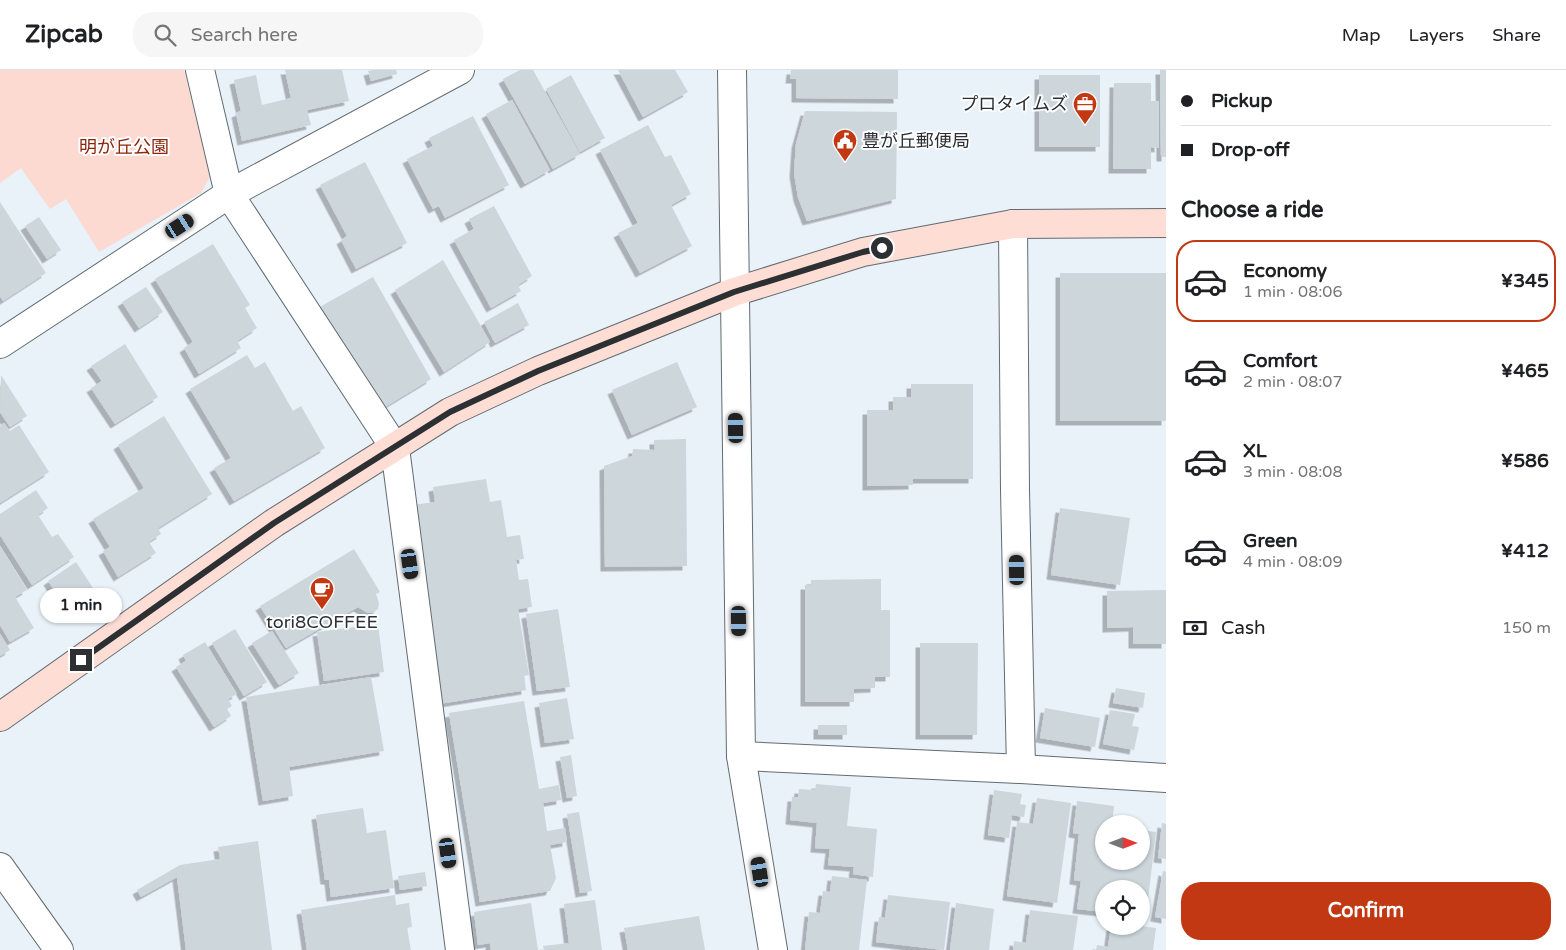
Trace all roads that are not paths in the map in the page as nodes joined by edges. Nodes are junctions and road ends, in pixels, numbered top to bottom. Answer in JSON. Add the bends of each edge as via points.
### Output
{"nodes":[{"id":1,"x":200,"y":70,"type":"edge"},
{"id":2,"x":459,"y":70,"type":"edge"},
{"id":3,"x":732,"y":70,"type":"edge"},
{"id":4,"x":229,"y":194,"type":"junction"},
{"id":5,"x":1166,"y":223,"type":"edge"},
{"id":6,"x":1013,"y":224,"type":"junction"},
{"id":7,"x":734,"y":292,"type":"junction"},
{"id":8,"x":0,"y":344,"type":"edge"},
{"id":9,"x":395,"y":448,"type":"junction"},
{"id":10,"x":0,"y":717,"type":"edge"},
{"id":11,"x":741,"y":756,"type":"junction"},
{"id":12,"x":1021,"y":769,"type":"junction"},
{"id":13,"x":1166,"y":778,"type":"edge"},
{"id":14,"x":0,"y":867,"type":"edge"},
{"id":15,"x":59,"y":950,"type":"edge"},
{"id":16,"x":460,"y":950,"type":"edge"},
{"id":17,"x":773,"y":950,"type":"edge"}],
"edges":[{"from":1,"to":4,"type":"street"},
{"from":2,"to":4,"type":"street"},
{"from":3,"to":7,"type":"street"},
{"from":4,"to":8,"type":"street"},
{"from":4,"to":9,"type":"street"},
{"from":5,"to":6,"type":"street"},
{"from":6,"to":7,"type":"street","via":[[863,252]]},
{"from":6,"to":12,"type":"street"},
{"from":7,"to":9,"type":"street","via":[[529,375],[450,412]]},
{"from":7,"to":11,"type":"street"},
{"from":9,"to":10,"type":"street","via":[[274,523]]},
{"from":9,"to":16,"type":"street"},
{"from":11,"to":12,"type":"street"},
{"from":11,"to":17,"type":"street"},
{"from":12,"to":13,"type":"street"},
{"from":14,"to":15,"type":"street"}]}
